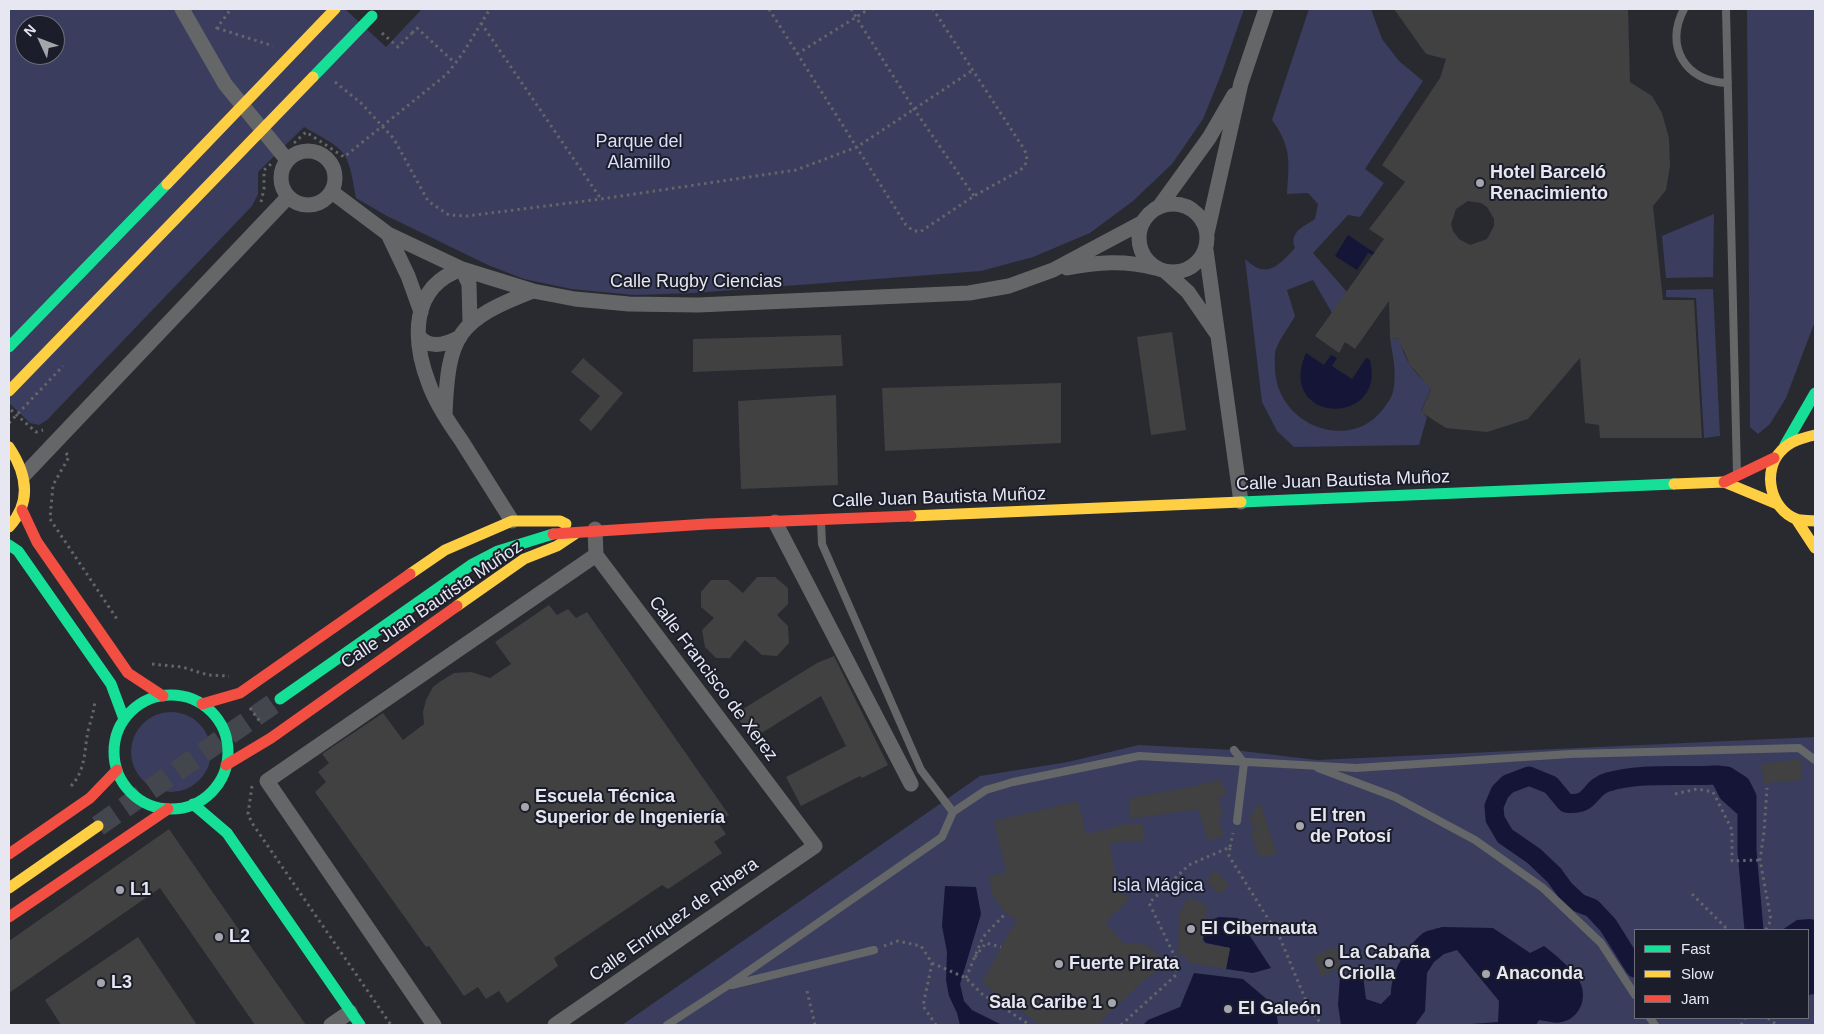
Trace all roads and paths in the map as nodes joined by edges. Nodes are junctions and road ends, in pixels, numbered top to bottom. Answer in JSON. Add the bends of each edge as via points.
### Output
{"nodes":[{"id":1,"x":182,"y":9,"type":"edge"},
{"id":2,"x":230,"y":9,"type":"edge"},
{"id":3,"x":334,"y":9,"type":"edge"},
{"id":4,"x":768,"y":9,"type":"edge"},
{"id":5,"x":851,"y":9,"type":"edge"},
{"id":6,"x":869,"y":9,"type":"edge"},
{"id":7,"x":933,"y":9,"type":"edge"},
{"id":8,"x":1266,"y":9,"type":"edge"},
{"id":9,"x":1684,"y":9,"type":"edge"},
{"id":10,"x":1726,"y":9,"type":"edge"},
{"id":11,"x":376,"y":12,"type":"edge"},
{"id":12,"x":856,"y":17,"type":"junction"},
{"id":13,"x":481,"y":23,"type":"dead end"},
{"id":14,"x":217,"y":28,"type":"junction"},
{"id":15,"x":376,"y":40,"type":"dead end"},
{"id":16,"x":204,"y":46,"type":"junction"},
{"id":17,"x":282,"y":49,"type":"dead end"},
{"id":18,"x":797,"y":54,"type":"junction"},
{"id":19,"x":455,"y":63,"type":"dead end"},
{"id":20,"x":973,"y":70,"type":"junction"},
{"id":21,"x":342,"y":75,"type":"dead end"},
{"id":22,"x":328,"y":76,"type":"dead end"},
{"id":23,"x":1241,"y":83,"type":"junction"},
{"id":24,"x":1728,"y":84,"type":"junction"},
{"id":25,"x":329,"y":89,"type":"dead end"},
{"id":26,"x":914,"y":109,"type":"junction"},
{"id":27,"x":857,"y":147,"type":"junction"},
{"id":28,"x":287,"y":160,"type":"junction"},
{"id":29,"x":332,"y":192,"type":"junction"},
{"id":30,"x":974,"y":196,"type":"junction"},
{"id":31,"x":288,"y":197,"type":"junction"},
{"id":32,"x":601,"y":200,"type":"junction"},
{"id":33,"x":1159,"y":207,"type":"junction"},
{"id":34,"x":1143,"y":222,"type":"junction"},
{"id":35,"x":1208,"y":233,"type":"junction"},
{"id":36,"x":388,"y":234,"type":"junction"},
{"id":37,"x":1206,"y":250,"type":"junction"},
{"id":38,"x":462,"y":269,"type":"junction"},
{"id":39,"x":1053,"y":270,"type":"junction"},
{"id":40,"x":1161,"y":270,"type":"junction"},
{"id":41,"x":533,"y":291,"type":"junction"},
{"id":42,"x":421,"y":312,"type":"junction"},
{"id":43,"x":470,"y":322,"type":"junction"},
{"id":44,"x":419,"y":336,"type":"junction"},
{"id":45,"x":460,"y":337,"type":"junction"},
{"id":46,"x":1219,"y":338,"type":"junction"},
{"id":47,"x":9,"y":347,"type":"edge"},
{"id":48,"x":70,"y":359,"type":"dead end"},
{"id":49,"x":9,"y":391,"type":"edge"},
{"id":50,"x":1815,"y":393,"type":"edge"},
{"id":51,"x":445,"y":416,"type":"junction"},
{"id":52,"x":9,"y":423,"type":"edge"},
{"id":53,"x":1815,"y":435,"type":"edge"},
{"id":54,"x":1785,"y":445,"type":"junction"},
{"id":55,"x":9,"y":447,"type":"edge"},
{"id":56,"x":63,"y":449,"type":"dead end"},
{"id":57,"x":1774,"y":458,"type":"junction"},
{"id":58,"x":25,"y":474,"type":"junction"},
{"id":59,"x":1738,"y":475,"type":"junction"},
{"id":60,"x":1724,"y":482,"type":"junction"},
{"id":61,"x":1241,"y":502,"type":"junction"},
{"id":62,"x":1777,"y":504,"type":"junction"},
{"id":63,"x":22,"y":510,"type":"junction"},
{"id":64,"x":1796,"y":519,"type":"junction"},
{"id":65,"x":512,"y":521,"type":"junction"},
{"id":66,"x":821,"y":521,"type":"junction"},
{"id":67,"x":1815,"y":521,"type":"edge"},
{"id":68,"x":775,"y":522,"type":"junction"},
{"id":69,"x":9,"y":526,"type":"edge"},
{"id":70,"x":595,"y":529,"type":"junction"},
{"id":71,"x":579,"y":531,"type":"junction"},
{"id":72,"x":9,"y":545,"type":"edge"},
{"id":73,"x":1815,"y":548,"type":"edge"},
{"id":74,"x":596,"y":555,"type":"junction"},
{"id":75,"x":119,"y":622,"type":"dead end"},
{"id":76,"x":145,"y":662,"type":"dead end"},
{"id":77,"x":231,"y":679,"type":"dead end"},
{"id":78,"x":97,"y":695,"type":"dead end"},
{"id":79,"x":162,"y":696,"type":"junction"},
{"id":80,"x":280,"y":699,"type":"tunnel mouth"},
{"id":81,"x":244,"y":700,"type":"dead end"},
{"id":82,"x":202,"y":704,"type":"junction"},
{"id":83,"x":124,"y":719,"type":"junction"},
{"id":84,"x":261,"y":724,"type":"dead end"},
{"id":85,"x":1234,"y":750,"type":"dead end"},
{"id":86,"x":1815,"y":760,"type":"edge"},
{"id":87,"x":1244,"y":763,"type":"junction"},
{"id":88,"x":226,"y":765,"type":"junction"},
{"id":89,"x":1312,"y":766,"type":"junction"},
{"id":90,"x":117,"y":770,"type":"junction"},
{"id":91,"x":254,"y":780,"type":"dead end"},
{"id":92,"x":911,"y":784,"type":"dead end"},
{"id":93,"x":69,"y":788,"type":"dead end"},
{"id":94,"x":1767,"y":788,"type":"dead end"},
{"id":95,"x":1675,"y":794,"type":"dead end"},
{"id":96,"x":193,"y":804,"type":"junction"},
{"id":97,"x":168,"y":809,"type":"junction"},
{"id":98,"x":952,"y":812,"type":"junction"},
{"id":99,"x":1237,"y":821,"type":"dead end"},
{"id":100,"x":98,"y":826,"type":"tunnel mouth"},
{"id":101,"x":815,"y":846,"type":"joint"},
{"id":102,"x":9,"y":854,"type":"edge"},
{"id":103,"x":1760,"y":860,"type":"junction"},
{"id":104,"x":9,"y":888,"type":"edge"},
{"id":105,"x":1692,"y":894,"type":"dead end"},
{"id":106,"x":1006,"y":913,"type":"dead end"},
{"id":107,"x":9,"y":917,"type":"edge"},
{"id":108,"x":1726,"y":929,"type":"edge"},
{"id":109,"x":1766,"y":929,"type":"edge"},
{"id":110,"x":1001,"y":947,"type":"dead end"},
{"id":111,"x":874,"y":950,"type":"joint"},
{"id":112,"x":932,"y":963,"type":"junction"},
{"id":113,"x":970,"y":963,"type":"junction"},
{"id":114,"x":966,"y":978,"type":"junction"},
{"id":115,"x":727,"y":986,"type":"junction"},
{"id":116,"x":807,"y":991,"type":"dead end"},
{"id":117,"x":1634,"y":994,"type":"edge"},
{"id":118,"x":350,"y":1012,"type":"junction"},
{"id":119,"x":331,"y":1025,"type":"edge"},
{"id":120,"x":360,"y":1025,"type":"edge"},
{"id":121,"x":391,"y":1025,"type":"edge"},
{"id":122,"x":434,"y":1025,"type":"edge"},
{"id":123,"x":555,"y":1025,"type":"edge"},
{"id":124,"x":667,"y":1025,"type":"edge"},
{"id":125,"x":815,"y":1025,"type":"edge"},
{"id":126,"x":936,"y":1025,"type":"edge"},
{"id":127,"x":1030,"y":1025,"type":"edge"},
{"id":128,"x":1121,"y":1025,"type":"edge"},
{"id":129,"x":1322,"y":1025,"type":"edge"}],
"edges":[{"from":1,"to":16,"type":"street"},
{"from":2,"to":14,"type":"path"},
{"from":3,"to":47,"type":"street","bridge":true},
{"from":4,"to":18,"type":"path"},
{"from":5,"to":12,"type":"path"},
{"from":6,"to":12,"type":"path"},
{"from":7,"to":20,"type":"path"},
{"from":8,"to":23,"type":"street"},
{"from":9,"to":24,"type":"lane","via":[[1676,35],[1685,63],[1691,71],[1708,81]]},
{"from":10,"to":24,"type":"lane"},
{"from":11,"to":49,"type":"street","bridge":true},
{"from":12,"to":18,"type":"path"},
{"from":12,"to":26,"type":"path"},
{"from":13,"to":32,"type":"path"},
{"from":14,"to":16,"type":"path"},
{"from":14,"to":17,"type":"path"},
{"from":15,"to":19,"type":"path","bridge":true,"via":[[383,32],[398,47],[417,28]]},
{"from":16,"to":28,"type":"street","via":[[225,84]]},
{"from":18,"to":27,"type":"path"},
{"from":20,"to":26,"type":"path"},
{"from":20,"to":30,"type":"path","via":[[1024,149],[1027,161],[1019,171]]},
{"from":21,"to":25,"type":"path"},
{"from":22,"to":32,"type":"path","via":[[361,103],[394,139],[428,201],[449,216]]},
{"from":23,"to":33,"type":"street","via":[[1209,138]]},
{"from":23,"to":35,"type":"street"},
{"from":24,"to":59,"type":"lane"},
{"from":26,"to":27,"type":"path"},
{"from":26,"to":30,"type":"path"},
{"from":27,"to":30,"type":"path","via":[[912,230],[920,232],[929,228]]},
{"from":27,"to":32,"type":"path","via":[[782,174]]},
{"from":28,"to":29,"type":"street","via":[[302,151],[320,153],[333,166]]},
{"from":28,"to":31,"type":"street","via":[[281,183]]},
{"from":29,"to":31,"type":"street","via":[[311,206],[295,203]]},
{"from":29,"to":36,"type":"street","name":"Calle Rugby Ciencias"},
{"from":31,"to":58,"type":"street"},
{"from":33,"to":34,"type":"street"},
{"from":33,"to":35,"type":"street","via":[[1180,204],[1190,208],[1198,214]]},
{"from":34,"to":39,"type":"street"},
{"from":34,"to":40,"type":"street","via":[[1139,232],[1140,248],[1148,261]]},
{"from":35,"to":37,"type":"street"},
{"from":36,"to":38,"type":"street","name":"Calle Rugby Ciencias"},
{"from":36,"to":42,"type":"street"},
{"from":37,"to":40,"type":"street","via":[[1194,266],[1176,273]]},
{"from":37,"to":46,"type":"street"},
{"from":38,"to":41,"type":"street","name":"Calle Rugby Ciencias"},
{"from":38,"to":42,"type":"street","via":[[444,277],[432,288],[422,302]]},
{"from":38,"to":43,"type":"street","via":[[469,284]]},
{"from":39,"to":40,"type":"street","via":[[1093,263],[1133,262]]},
{"from":39,"to":41,"type":"street","name":"Calle Rugby Ciencias","via":[[1008,286],[969,293],[727,304],[629,304]]},
{"from":40,"to":46,"type":"street","via":[[1188,292]]},
{"from":41,"to":43,"type":"street","via":[[492,307]]},
{"from":42,"to":44,"type":"street"},
{"from":43,"to":45,"type":"street"},
{"from":44,"to":45,"type":"street","via":[[425,342],[439,344]]},
{"from":44,"to":51,"type":"street","via":[[429,385]]},
{"from":45,"to":51,"type":"street","via":[[447,371]]},
{"from":46,"to":61,"type":"street"},
{"from":48,"to":52,"type":"path","bridge":true},
{"from":50,"to":54,"type":"street"},
{"from":51,"to":65,"type":"street"},
{"from":53,"to":54,"type":"street","via":[[1794,439]]},
{"from":54,"to":57,"type":"street"},
{"from":55,"to":58,"type":"street"},
{"from":56,"to":75,"type":"path","via":[[69,457],[54,485],[50,519]]},
{"from":57,"to":59,"type":"street","name":"Calle Juan Bautista Muñoz"},
{"from":57,"to":62,"type":"street","via":[[1770,482]]},
{"from":58,"to":63,"type":"street"},
{"from":59,"to":60,"type":"street","name":"Calle Juan Bautista Muñoz"},
{"from":60,"to":61,"type":"street","name":"Calle Juan Bautista Muñoz"},
{"from":60,"to":62,"type":"street","name":"Calle Juan Bautista Muñoz"},
{"from":61,"to":66,"type":"street","name":"Calle Juan Bautista Muñoz"},
{"from":62,"to":64,"type":"street","name":"Calle Juan Bautista Muñoz"},
{"from":63,"to":69,"type":"street"},
{"from":63,"to":79,"type":"street","via":[[33,536],[128,673]]},
{"from":64,"to":67,"type":"street"},
{"from":64,"to":73,"type":"street"},
{"from":65,"to":71,"type":"street","via":[[560,521]]},
{"from":65,"to":82,"type":"street","name":"Calle Juan Bautista Muñoz","via":[[445,550],[240,693]]},
{"from":66,"to":68,"type":"street","name":"Calle Juan Bautista Muñoz"},
{"from":66,"to":98,"type":"lane","via":[[822,544],[921,770]]},
{"from":68,"to":70,"type":"street","name":"Calle Juan Bautista Muñoz"},
{"from":68,"to":92,"type":"street"},
{"from":70,"to":71,"type":"street","name":"Calle Juan Bautista Muñoz"},
{"from":70,"to":74,"type":"street"},
{"from":71,"to":80,"type":"street","via":[[547,534],[518,542],[471,565]]},
{"from":71,"to":88,"type":"street","name":"Calle Juan Bautista Muñoz","via":[[557,546],[524,559],[271,738]]},
{"from":72,"to":83,"type":"street","via":[[18,551],[111,684]]},
{"from":74,"to":101,"type":"street","name":"Calle Francisco de Xerez"},
{"from":74,"to":122,"type":"street","via":[[267,781]]},
{"from":76,"to":77,"type":"path","via":[[182,667],[208,675],[228,675]]},
{"from":78,"to":93,"type":"path","via":[[84,763],[78,779]]},
{"from":79,"to":82,"type":"street","via":[[176,695]]},
{"from":79,"to":83,"type":"street","via":[[141,703]]},
{"from":81,"to":84,"type":"path"},
{"from":82,"to":88,"type":"street","via":[[215,715],[224,730],[228,748]]},
{"from":83,"to":90,"type":"street","via":[[116,735],[114,753]]},
{"from":85,"to":87,"type":"lane"},
{"from":86,"to":89,"type":"lane","via":[[1799,748],[1570,754],[1356,768]]},
{"from":87,"to":89,"type":"lane"},
{"from":87,"to":98,"type":"lane","via":[[1139,756],[986,790]]},
{"from":87,"to":99,"type":"lane"},
{"from":88,"to":96,"type":"street","via":[[220,782]]},
{"from":89,"to":117,"type":"lane","via":[[1395,797],[1475,840],[1528,877],[1601,944]]},
{"from":90,"to":97,"type":"street","via":[[128,790],[146,803]]},
{"from":90,"to":102,"type":"street","via":[[90,798]]},
{"from":91,"to":121,"type":"path","via":[[248,814],[252,823]]},
{"from":94,"to":103,"type":"path"},
{"from":95,"to":103,"type":"path","via":[[1697,789],[1713,792],[1732,830],[1732,861]]},
{"from":96,"to":97,"type":"street"},
{"from":96,"to":118,"type":"street","via":[[227,833]]},
{"from":97,"to":107,"type":"street"},
{"from":98,"to":115,"type":"lane","via":[[942,837]]},
{"from":100,"to":104,"type":"street"},
{"from":101,"to":123,"type":"street","name":"Calle Enríquez de Ribera"},
{"from":103,"to":109,"type":"path","via":[[1771,920]]},
{"from":105,"to":108,"type":"path"},
{"from":106,"to":113,"type":"path","via":[[984,937]]},
{"from":110,"to":113,"type":"path","via":[[986,943]]},
{"from":111,"to":112,"type":"path","via":[[898,941],[921,946]]},
{"from":111,"to":115,"type":"lane"},
{"from":112,"to":114,"type":"path"},
{"from":112,"to":126,"type":"path","via":[[923,1006]]},
{"from":113,"to":114,"type":"path"},
{"from":114,"to":127,"type":"path","via":[[982,994]]},
{"from":115,"to":124,"type":"lane"},
{"from":116,"to":125,"type":"path"},
{"from":118,"to":119,"type":"street"},
{"from":118,"to":120,"type":"street"},
{"from":128,"to":129,"type":"path","via":[[1176,976],[1177,961],[1149,903],[1189,865],[1230,847],[1229,856],[1280,938],[1309,1008]]}]}
